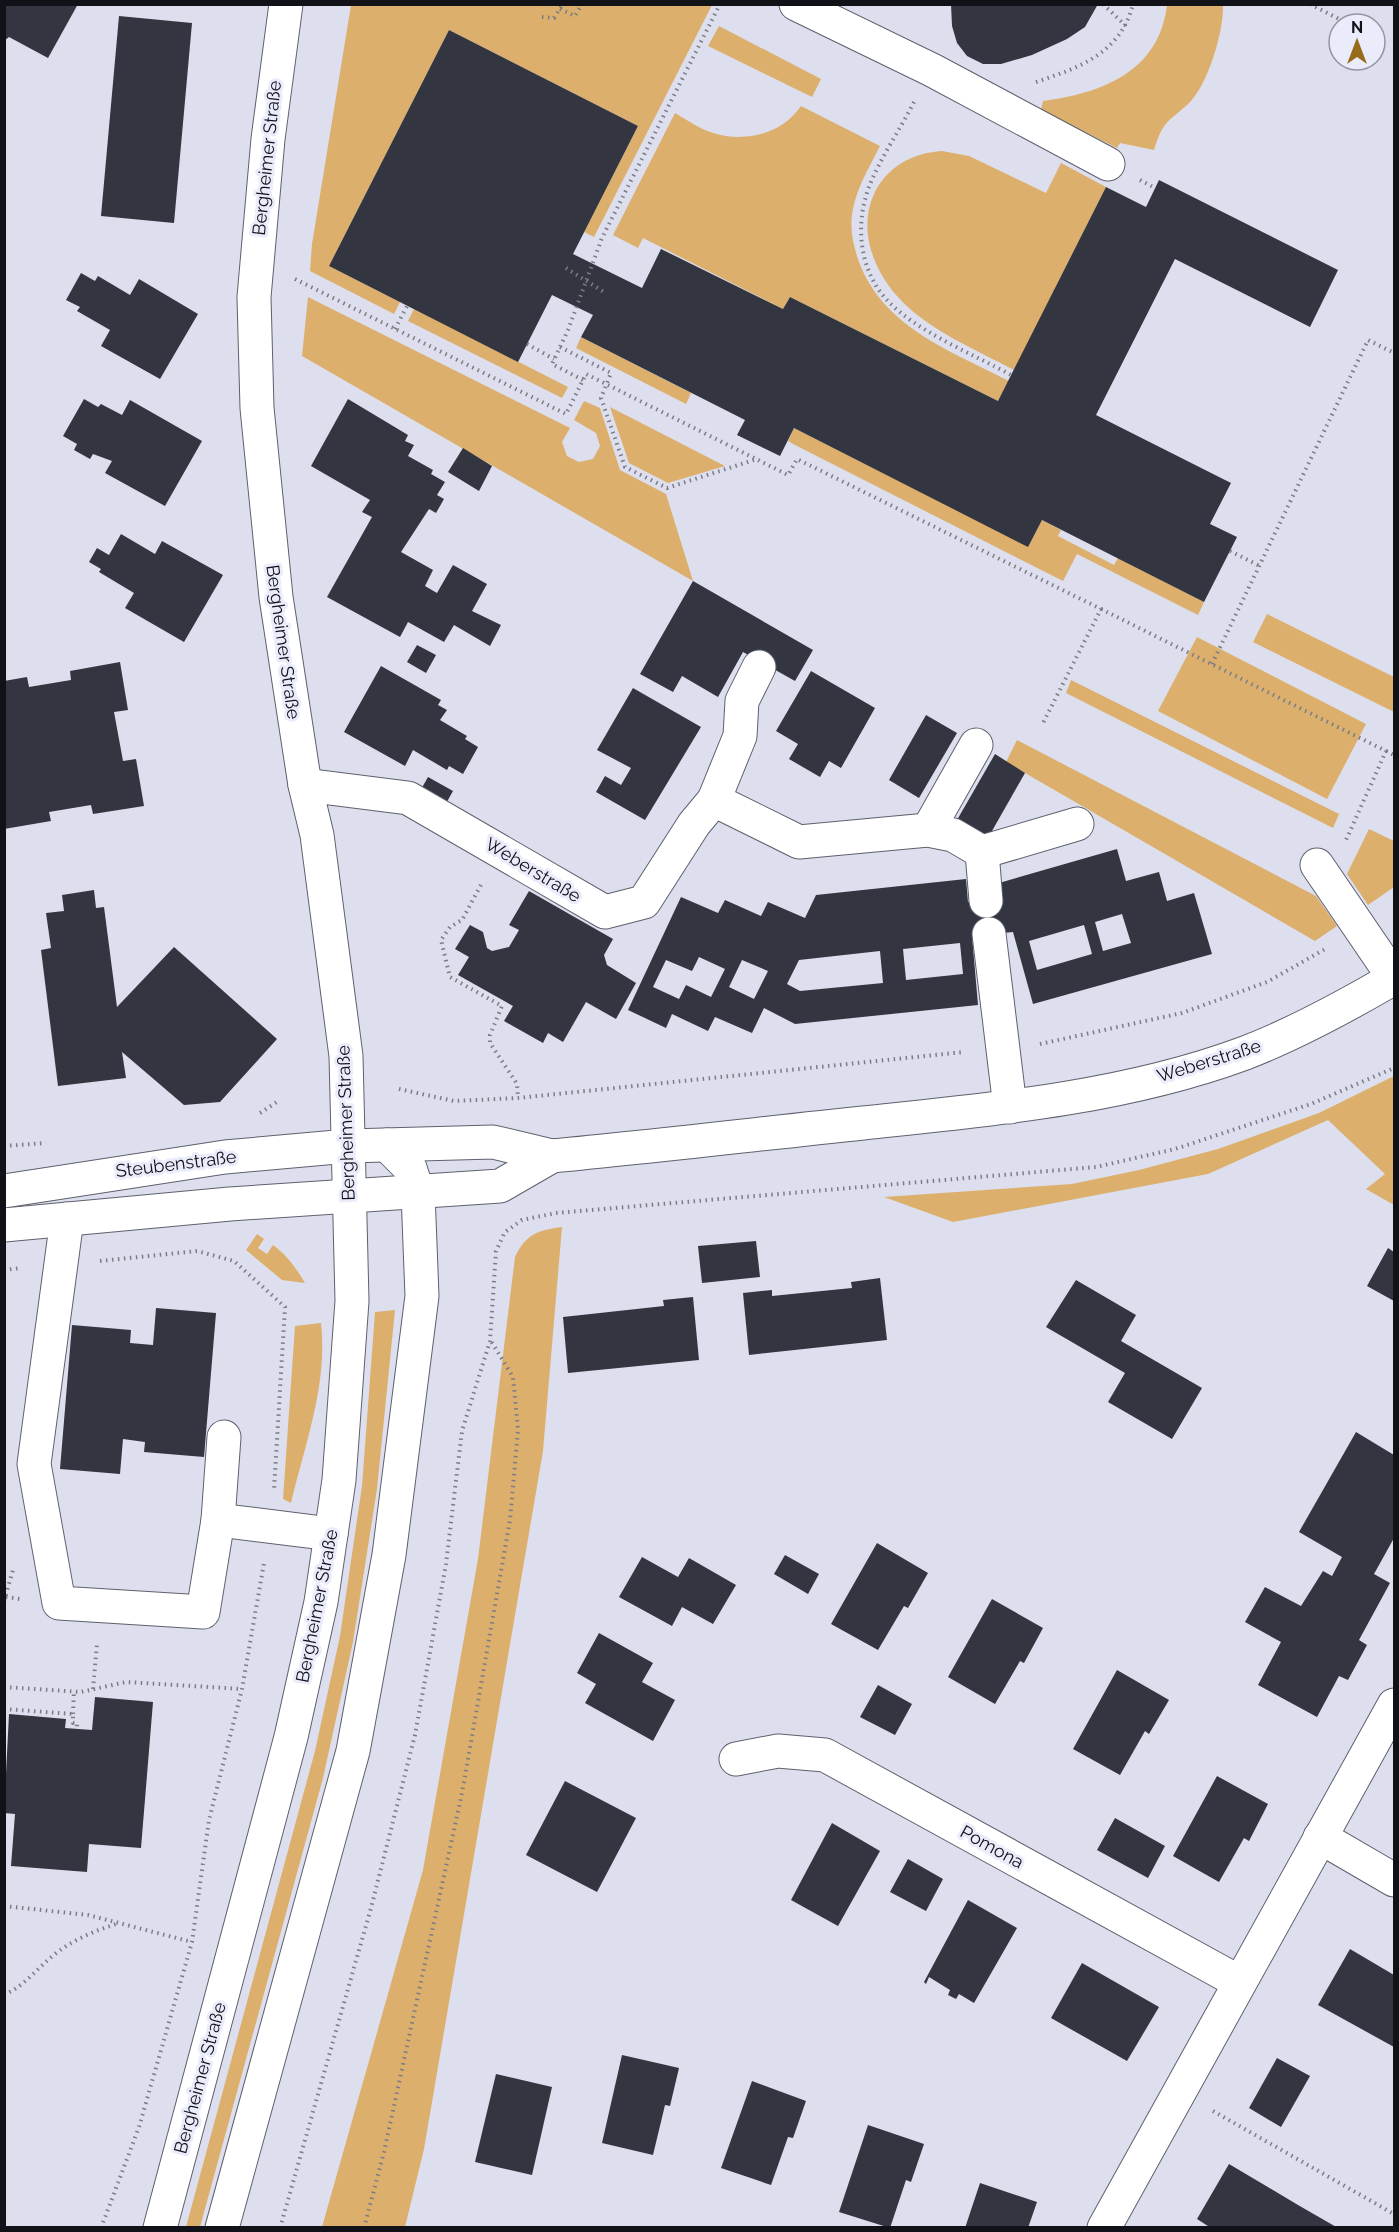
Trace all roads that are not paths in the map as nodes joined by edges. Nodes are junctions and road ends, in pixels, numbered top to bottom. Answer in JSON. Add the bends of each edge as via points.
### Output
{"nodes":[{"id":1,"x":286,"y":4,"type":"edge"},
{"id":2,"x":796,"y":4,"type":"edge"},
{"id":3,"x":1108,"y":164,"type":"dead end"},
{"id":4,"x":759,"y":667,"type":"dead end"},
{"id":5,"x":976,"y":745,"type":"dead end"},
{"id":6,"x":304,"y":785,"type":"junction"},
{"id":7,"x":714,"y":800,"type":"junction"},
{"id":8,"x":1077,"y":824,"type":"dead end"},
{"id":9,"x":928,"y":830,"type":"junction"},
{"id":10,"x":982,"y":852,"type":"junction"},
{"id":11,"x":1322,"y":873,"type":"road end"},
{"id":12,"x":986,"y":901,"type":"dead end"},
{"id":13,"x":989,"y":934,"type":"dead end"},
{"id":14,"x":1395,"y":978,"type":"edge"},
{"id":15,"x":1010,"y":1107,"type":"junction"},
{"id":16,"x":387,"y":1145,"type":"junction"},
{"id":17,"x":348,"y":1146,"type":"junction"},
{"id":18,"x":552,"y":1156,"type":"junction"},
{"id":19,"x":4,"y":1191,"type":"edge"},
{"id":20,"x":418,"y":1193,"type":"junction"},
{"id":21,"x":349,"y":1197,"type":"junction"},
{"id":22,"x":67,"y":1219,"type":"junction"},
{"id":23,"x":4,"y":1224,"type":"edge"},
{"id":24,"x":224,"y":1437,"type":"dead end"},
{"id":25,"x":218,"y":1520,"type":"junction"},
{"id":26,"x":331,"y":1534,"type":"junction"},
{"id":27,"x":1395,"y":1705,"type":"edge"},
{"id":28,"x":736,"y":1759,"type":"dead end"},
{"id":29,"x":1320,"y":1837,"type":"junction"},
{"id":30,"x":1395,"y":1880,"type":"edge"},
{"id":31,"x":1239,"y":1982,"type":"junction"},
{"id":32,"x":160,"y":2228,"type":"edge"},
{"id":33,"x":222,"y":2228,"type":"edge"},
{"id":34,"x":1104,"y":2228,"type":"edge"}],
"edges":[{"from":1,"to":6,"type":"main road","name":"Bergheimer Straße","via":[[256,261],[254,331],[265,504]]},
{"from":2,"to":3,"type":"main road","via":[[932,70]]},
{"from":4,"to":7,"type":"main road","name":"Weberstraße","via":[[742,701],[740,736]]},
{"from":5,"to":9,"type":"main road"},
{"from":6,"to":7,"type":"main road","name":"Weberstraße","via":[[408,798],[605,912],[644,902]]},
{"from":6,"to":17,"type":"main road","name":"Bergheimer Straße","via":[[317,835],[346,1056]]},
{"from":7,"to":9,"type":"main road","via":[[799,842]]},
{"from":8,"to":10,"type":"main road"},
{"from":9,"to":10,"type":"main road","via":[[953,835]]},
{"from":10,"to":12,"type":"main road"},
{"from":11,"to":14,"type":"main road"},
{"from":13,"to":15,"type":"main road"},
{"from":14,"to":15,"type":"main road","name":"Weberstraße","via":[[1294,1033],[1243,1054],[1100,1091]]},
{"from":15,"to":18,"type":"main road","name":"Weberstraße"},
{"from":16,"to":17,"type":"main road","name":"Weberstraße"},
{"from":16,"to":18,"type":"main road","name":"Weberstraße","via":[[493,1142]]},
{"from":16,"to":20,"type":"main road","via":[[410,1168]]},
{"from":17,"to":19,"type":"main road","name":"Steubenstraße","via":[[225,1157]]},
{"from":17,"to":21,"type":"main road","name":"Bergheimer Straße"},
{"from":18,"to":20,"type":"main road","name":"Weberstraße","via":[[500,1186]]},
{"from":20,"to":21,"type":"main road","name":"Weberstraße"},
{"from":20,"to":33,"type":"main road","via":[[422,1296],[389,1555],[353,1751]]},
{"from":21,"to":22,"type":"main road"},
{"from":21,"to":26,"type":"main road","name":"Bergheimer Straße","via":[[352,1301],[339,1480]]},
{"from":22,"to":23,"type":"main road"},
{"from":22,"to":25,"type":"main road","via":[[34,1464],[59,1603],[203,1612]]},
{"from":24,"to":25,"type":"main road"},
{"from":25,"to":26,"type":"main road"},
{"from":26,"to":32,"type":"main road","name":"Bergheimer Straße","via":[[321,1602],[291,1737]]},
{"from":27,"to":29,"type":"main road"},
{"from":28,"to":31,"type":"main road","name":"Pomona","via":[[778,1751],[825,1755]]},
{"from":29,"to":30,"type":"main road"},
{"from":29,"to":31,"type":"main road"},
{"from":31,"to":34,"type":"main road"}]}
